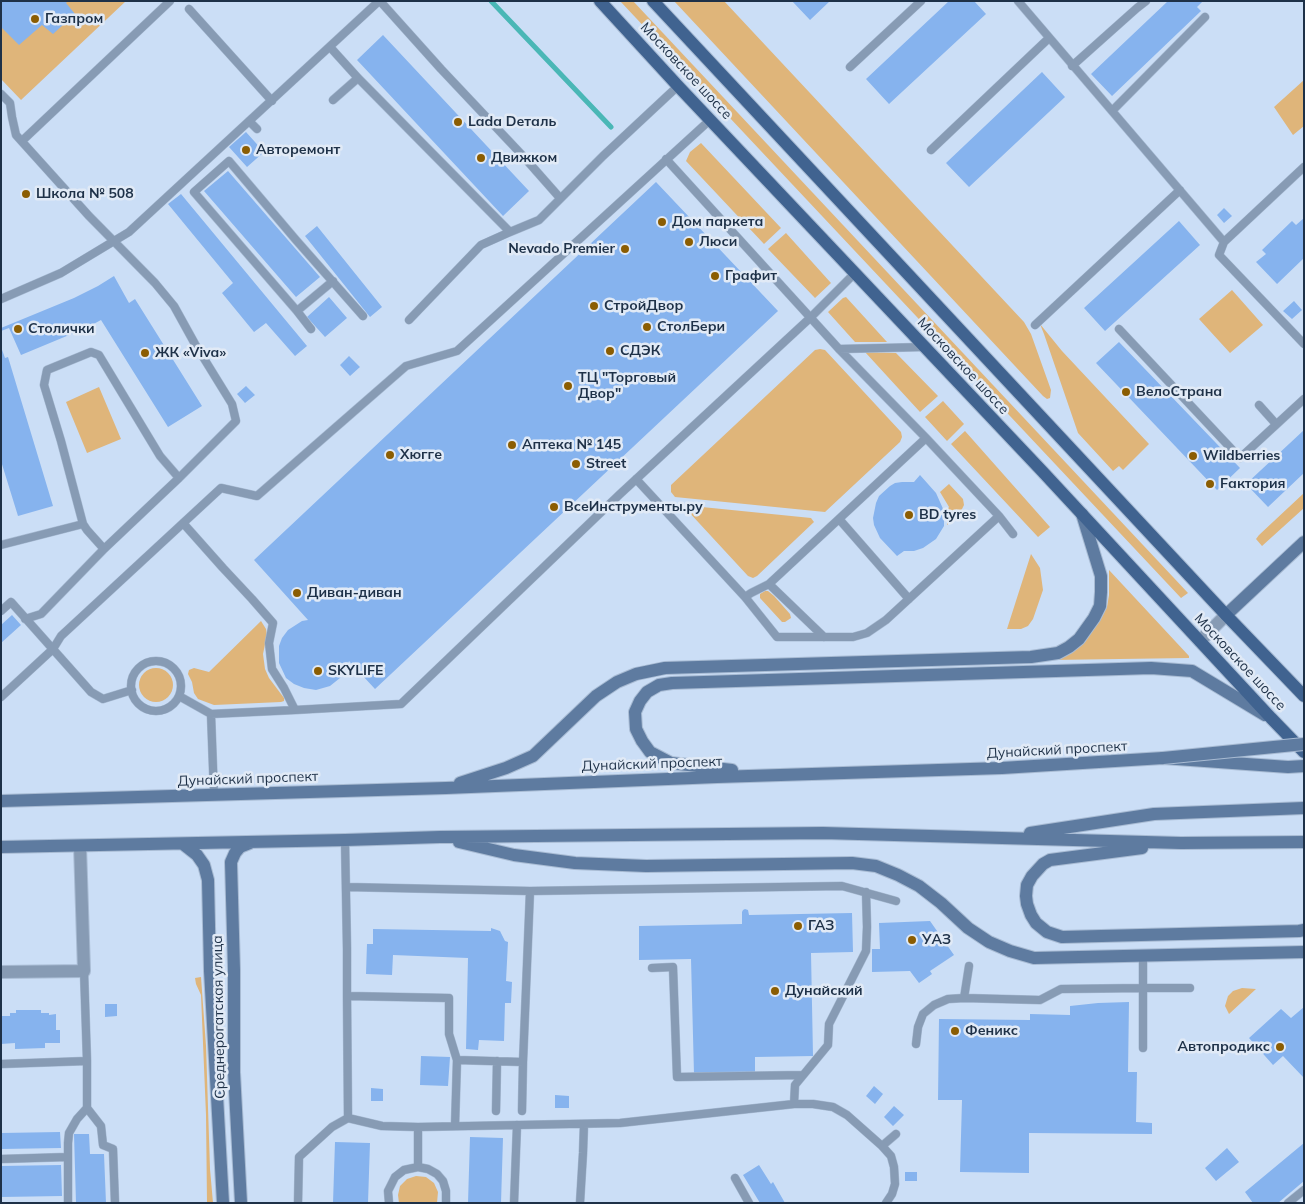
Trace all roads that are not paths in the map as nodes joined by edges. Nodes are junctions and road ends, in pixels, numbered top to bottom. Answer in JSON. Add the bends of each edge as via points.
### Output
{"nodes":[{"id":1,"x":170,"y":1,"type":"edge"},
{"id":2,"x":380,"y":1,"type":"edge"},
{"id":3,"x":600,"y":1,"type":"edge"},
{"id":4,"x":653,"y":1,"type":"edge"},
{"id":5,"x":921,"y":1,"type":"edge"},
{"id":6,"x":1018,"y":1,"type":"edge"},
{"id":7,"x":1146,"y":1,"type":"edge"},
{"id":8,"x":1138,"y":4,"type":"edge"},
{"id":9,"x":189,"y":8,"type":"dead end"},
{"id":10,"x":1205,"y":17,"type":"dead end"},
{"id":11,"x":1049,"y":38,"type":"junction"},
{"id":12,"x":330,"y":47,"type":"junction"},
{"id":13,"x":1072,"y":66,"type":"junction"},
{"id":14,"x":850,"y":67,"type":"dead end"},
{"id":15,"x":358,"y":78,"type":"junction"},
{"id":16,"x":678,"y":86,"type":"junction"},
{"id":17,"x":1,"y":94,"type":"edge"},
{"id":18,"x":333,"y":100,"type":"dead end"},
{"id":19,"x":272,"y":101,"type":"junction"},
{"id":20,"x":1112,"y":111,"type":"junction"},
{"id":21,"x":711,"y":119,"type":"junction"},
{"id":22,"x":249,"y":121,"type":"junction"},
{"id":23,"x":257,"y":129,"type":"dead end"},
{"id":24,"x":22,"y":141,"type":"junction"},
{"id":25,"x":931,"y":150,"type":"dead end"},
{"id":26,"x":666,"y":159,"type":"junction"},
{"id":27,"x":205,"y":163,"type":"junction"},
{"id":28,"x":1304,"y":167,"type":"edge"},
{"id":29,"x":215,"y":174,"type":"junction"},
{"id":30,"x":1180,"y":190,"type":"junction"},
{"id":31,"x":560,"y":198,"type":"junction"},
{"id":32,"x":510,"y":232,"type":"junction"},
{"id":33,"x":115,"y":242,"type":"junction"},
{"id":34,"x":1224,"y":242,"type":"junction"},
{"id":35,"x":855,"y":273,"type":"junction"},
{"id":36,"x":333,"y":281,"type":"junction"},
{"id":37,"x":1,"y":299,"type":"edge"},
{"id":38,"x":297,"y":311,"type":"junction"},
{"id":39,"x":363,"y":316,"type":"dead end"},
{"id":40,"x":810,"y":318,"type":"junction"},
{"id":41,"x":409,"y":320,"type":"dead end"},
{"id":42,"x":1035,"y":325,"type":"dead end"},
{"id":43,"x":311,"y":328,"type":"dead end"},
{"id":44,"x":1119,"y":329,"type":"dead end"},
{"id":45,"x":1304,"y":344,"type":"edge"},
{"id":46,"x":924,"y":347,"type":"junction"},
{"id":47,"x":839,"y":349,"type":"junction"},
{"id":48,"x":1304,"y":399,"type":"edge"},
{"id":49,"x":1259,"y":405,"type":"dead end"},
{"id":50,"x":1276,"y":424,"type":"junction"},
{"id":51,"x":926,"y":438,"type":"junction"},
{"id":52,"x":179,"y":478,"type":"junction"},
{"id":53,"x":636,"y":479,"type":"junction"},
{"id":54,"x":1082,"y":514,"type":"junction"},
{"id":55,"x":999,"y":516,"type":"junction"},
{"id":56,"x":839,"y":519,"type":"junction"},
{"id":57,"x":184,"y":523,"type":"junction"},
{"id":58,"x":83,"y":524,"type":"junction"},
{"id":59,"x":1013,"y":534,"type":"dead end"},
{"id":60,"x":1304,"y":542,"type":"edge"},
{"id":61,"x":1,"y":545,"type":"edge"},
{"id":62,"x":104,"y":549,"type":"junction"},
{"id":63,"x":769,"y":584,"type":"junction"},
{"id":64,"x":745,"y":598,"type":"junction"},
{"id":65,"x":909,"y":598,"type":"junction"},
{"id":66,"x":1,"y":611,"type":"edge"},
{"id":67,"x":1226,"y":615,"type":"junction"},
{"id":68,"x":26,"y":619,"type":"junction"},
{"id":69,"x":824,"y":638,"type":"junction"},
{"id":70,"x":1200,"y":641,"type":"junction"},
{"id":71,"x":53,"y":649,"type":"junction"},
{"id":72,"x":132,"y":690,"type":"junction"},
{"id":73,"x":179,"y":696,"type":"junction"},
{"id":74,"x":1304,"y":696,"type":"edge"},
{"id":75,"x":1,"y":697,"type":"edge"},
{"id":76,"x":295,"y":710,"type":"junction"},
{"id":77,"x":211,"y":714,"type":"junction"},
{"id":78,"x":1271,"y":718,"type":"junction"},
{"id":79,"x":1304,"y":744,"type":"edge"},
{"id":80,"x":1304,"y":752,"type":"edge"},
{"id":81,"x":1164,"y":758,"type":"junction"},
{"id":82,"x":1304,"y":766,"type":"edge"},
{"id":83,"x":779,"y":775,"type":"junction"},
{"id":84,"x":446,"y":788,"type":"junction"},
{"id":85,"x":214,"y":795,"type":"junction"},
{"id":86,"x":1,"y":801,"type":"edge"},
{"id":87,"x":1304,"y":808,"type":"edge"},
{"id":88,"x":440,"y":837,"type":"junction"},
{"id":89,"x":998,"y":838,"type":"junction"},
{"id":90,"x":346,"y":840,"type":"junction"},
{"id":91,"x":252,"y":842,"type":"junction"},
{"id":92,"x":1304,"y":842,"type":"edge"},
{"id":93,"x":1181,"y":843,"type":"junction"},
{"id":94,"x":183,"y":844,"type":"junction"},
{"id":95,"x":80,"y":846,"type":"junction"},
{"id":96,"x":1,"y":847,"type":"edge"},
{"id":97,"x":346,"y":887,"type":"junction"},
{"id":98,"x":530,"y":891,"type":"junction"},
{"id":99,"x":866,"y":892,"type":"junction"},
{"id":100,"x":896,"y":901,"type":"dead end"},
{"id":101,"x":1304,"y":930,"type":"edge"},
{"id":102,"x":1304,"y":952,"type":"edge"},
{"id":103,"x":1143,"y":956,"type":"junction"},
{"id":104,"x":969,"y":966,"type":"dead end"},
{"id":105,"x":652,"y":968,"type":"dead end"},
{"id":106,"x":84,"y":971,"type":"junction"},
{"id":107,"x":1,"y":972,"type":"edge"},
{"id":108,"x":1143,"y":988,"type":"junction"},
{"id":109,"x":1190,"y":988,"type":"dead end"},
{"id":110,"x":347,"y":996,"type":"junction"},
{"id":111,"x":964,"y":998,"type":"junction"},
{"id":112,"x":916,"y":1044,"type":"dead end"},
{"id":113,"x":1142,"y":1048,"type":"dead end"},
{"id":114,"x":457,"y":1060,"type":"junction"},
{"id":115,"x":87,"y":1062,"type":"junction"},
{"id":116,"x":497,"y":1062,"type":"junction"},
{"id":117,"x":523,"y":1062,"type":"junction"},
{"id":118,"x":1,"y":1064,"type":"edge"},
{"id":119,"x":804,"y":1075,"type":"junction"},
{"id":120,"x":794,"y":1104,"type":"junction"},
{"id":121,"x":87,"y":1108,"type":"junction"},
{"id":122,"x":496,"y":1111,"type":"dead end"},
{"id":123,"x":522,"y":1111,"type":"dead end"},
{"id":124,"x":348,"y":1118,"type":"junction"},
{"id":125,"x":584,"y":1124,"type":"junction"},
{"id":126,"x":517,"y":1125,"type":"junction"},
{"id":127,"x":455,"y":1126,"type":"junction"},
{"id":128,"x":418,"y":1127,"type":"junction"},
{"id":129,"x":896,"y":1134,"type":"dead end"},
{"id":130,"x":882,"y":1146,"type":"junction"},
{"id":131,"x":68,"y":1156,"type":"junction"},
{"id":132,"x":1,"y":1159,"type":"edge"},
{"id":133,"x":418,"y":1167,"type":"junction"},
{"id":134,"x":735,"y":1178,"type":"dead end"},
{"id":135,"x":1304,"y":1190,"type":"edge"},
{"id":136,"x":68,"y":1203,"type":"edge"},
{"id":137,"x":115,"y":1203,"type":"edge"},
{"id":138,"x":223,"y":1203,"type":"edge"},
{"id":139,"x":241,"y":1203,"type":"edge"},
{"id":140,"x":298,"y":1203,"type":"edge"},
{"id":141,"x":389,"y":1203,"type":"edge"},
{"id":142,"x":446,"y":1203,"type":"edge"},
{"id":143,"x":514,"y":1203,"type":"edge"},
{"id":144,"x":580,"y":1203,"type":"edge"},
{"id":145,"x":749,"y":1203,"type":"edge"},
{"id":146,"x":886,"y":1203,"type":"edge"},
{"id":147,"x":1288,"y":1203,"type":"edge"}],
"edges":[{"from":1,"to":24,"type":"lane"},
{"from":2,"to":12,"type":"lane"},
{"from":2,"to":31,"type":"lane"},
{"from":3,"to":16,"type":"main road","name":"Московское шоссе"},
{"from":4,"to":67,"type":"main road","name":"Московское шоссе"},
{"from":5,"to":14,"type":"lane"},
{"from":6,"to":11,"type":"lane"},
{"from":7,"to":8,"type":"lane"},
{"from":8,"to":13,"type":"lane"},
{"from":9,"to":19,"type":"lane"},
{"from":10,"to":20,"type":"lane"},
{"from":11,"to":13,"type":"lane"},
{"from":11,"to":25,"type":"lane"},
{"from":12,"to":15,"type":"lane"},
{"from":12,"to":19,"type":"lane"},
{"from":13,"to":20,"type":"lane"},
{"from":15,"to":18,"type":"lane"},
{"from":15,"to":32,"type":"lane"},
{"from":16,"to":21,"type":"main road","name":"Московское шоссе"},
{"from":16,"to":31,"type":"lane"},
{"from":17,"to":24,"type":"lane","via":[[10,103],[16,135]]},
{"from":19,"to":22,"type":"lane"},
{"from":20,"to":30,"type":"lane"},
{"from":21,"to":26,"type":"lane"},
{"from":21,"to":35,"type":"main road","name":"Московское шоссе"},
{"from":22,"to":23,"type":"lane"},
{"from":22,"to":27,"type":"lane"},
{"from":24,"to":33,"type":"lane"},
{"from":26,"to":40,"type":"lane"},
{"from":26,"to":57,"type":"lane","via":[[458,351],[406,366],[257,496],[221,488]]},
{"from":27,"to":29,"type":"lane"},
{"from":27,"to":33,"type":"lane"},
{"from":28,"to":34,"type":"lane"},
{"from":29,"to":36,"type":"lane","via":[[229,161]]},
{"from":29,"to":38,"type":"lane","via":[[194,192]]},
{"from":30,"to":34,"type":"lane"},
{"from":30,"to":42,"type":"lane"},
{"from":31,"to":32,"type":"lane","via":[[539,220]]},
{"from":32,"to":41,"type":"lane","via":[[481,246]]},
{"from":33,"to":37,"type":"lane","via":[[62,273]]},
{"from":33,"to":52,"type":"lane","via":[[174,306],[232,404],[236,421]]},
{"from":34,"to":45,"type":"lane","via":[[1220,255]]},
{"from":35,"to":40,"type":"lane"},
{"from":35,"to":46,"type":"main road","name":"Московское шоссе"},
{"from":36,"to":38,"type":"lane"},
{"from":36,"to":39,"type":"lane"},
{"from":38,"to":43,"type":"lane"},
{"from":40,"to":47,"type":"lane"},
{"from":40,"to":53,"type":"lane"},
{"from":44,"to":50,"type":"lane","via":[[1240,458]]},
{"from":46,"to":47,"type":"lane"},
{"from":46,"to":54,"type":"main road","name":"Московское шоссе"},
{"from":47,"to":51,"type":"lane"},
{"from":48,"to":50,"type":"lane"},
{"from":49,"to":50,"type":"lane"},
{"from":51,"to":55,"type":"lane"},
{"from":51,"to":56,"type":"lane"},
{"from":52,"to":58,"type":"lane","via":[[155,449],[99,355],[92,352],[47,370],[44,385]]},
{"from":52,"to":62,"type":"lane"},
{"from":53,"to":64,"type":"lane"},
{"from":53,"to":76,"type":"lane","via":[[401,704]]},
{"from":54,"to":70,"type":"main road","name":"Московское шоссе"},
{"from":54,"to":84,"type":"main road","via":[[1101,576],[1100,606],[1079,639],[1058,653],[1031,657],[665,668],[636,674],[596,696],[533,756]]},
{"from":55,"to":59,"type":"lane"},
{"from":55,"to":65,"type":"lane"},
{"from":56,"to":63,"type":"lane"},
{"from":56,"to":65,"type":"lane"},
{"from":57,"to":71,"type":"lane","via":[[62,636]]},
{"from":57,"to":76,"type":"lane","via":[[273,623],[269,643],[272,669]]},
{"from":58,"to":61,"type":"lane"},
{"from":58,"to":62,"type":"lane"},
{"from":60,"to":67,"type":"main road"},
{"from":62,"to":68,"type":"lane","via":[[40,614]]},
{"from":63,"to":64,"type":"lane"},
{"from":63,"to":69,"type":"lane"},
{"from":64,"to":69,"type":"lane","via":[[778,637]]},
{"from":65,"to":69,"type":"lane","via":[[867,634]]},
{"from":66,"to":68,"type":"lane","via":[[11,602]]},
{"from":67,"to":70,"type":"street"},
{"from":67,"to":74,"type":"main road","name":"Московское шоссе"},
{"from":68,"to":71,"type":"lane"},
{"from":70,"to":78,"type":"main road","name":"Московское шоссе"},
{"from":71,"to":72,"type":"lane","via":[[91,692],[103,699]]},
{"from":71,"to":75,"type":"lane"},
{"from":72,"to":73,"type":"lane","via":[[139,703],[152,710],[167,708]]},
{"from":72,"to":73,"type":"lane","via":[[137,670],[154,661],[165,662],[179,676]]},
{"from":73,"to":77,"type":"lane"},
{"from":76,"to":77,"type":"lane"},
{"from":77,"to":85,"type":"lane"},
{"from":78,"to":80,"type":"main road","name":"Московское шоссе"},
{"from":78,"to":83,"type":"main road","via":[[1192,671],[1150,668],[672,683],[659,685],[640,701],[635,712],[636,729],[650,752],[671,763]]},
{"from":79,"to":81,"type":"main road","name":"Дунайский проспект","bridge":true},
{"from":81,"to":82,"type":"main road","bridge":true},
{"from":81,"to":83,"type":"main road","name":"Дунайский проспект","via":[[1002,768]]},
{"from":83,"to":84,"type":"main road","name":"Дунайский проспект"},
{"from":84,"to":85,"type":"main road","name":"Дунайский проспект"},
{"from":85,"to":86,"type":"main road","name":"Дунайский проспект"},
{"from":87,"to":89,"type":"main road","via":[[1154,814]]},
{"from":88,"to":89,"type":"main road","via":[[823,833]]},
{"from":88,"to":90,"type":"main road"},
{"from":88,"to":103,"type":"main road","via":[[514,855],[575,863],[646,866],[852,863],[876,866],[919,886],[968,928],[1010,951],[1034,958]]},
{"from":89,"to":93,"type":"main road"},
{"from":90,"to":91,"type":"main road"},
{"from":90,"to":97,"type":"lane"},
{"from":91,"to":94,"type":"main road"},
{"from":91,"to":139,"type":"main road","name":"Среднерогатская улица","via":[[240,847],[231,862],[234,1072]]},
{"from":92,"to":93,"type":"main road"},
{"from":93,"to":101,"type":"main road","via":[[1050,860],[1037,869],[1027,885],[1030,915],[1047,932],[1062,937]]},
{"from":94,"to":95,"type":"main road"},
{"from":94,"to":138,"type":"main road","name":"Среднерогатская улица","via":[[204,864],[208,880]]},
{"from":95,"to":96,"type":"main road"},
{"from":95,"to":106,"type":"street"},
{"from":97,"to":98,"type":"lane"},
{"from":97,"to":110,"type":"lane"},
{"from":98,"to":99,"type":"lane","via":[[842,886]]},
{"from":98,"to":117,"type":"lane"},
{"from":99,"to":100,"type":"lane"},
{"from":99,"to":119,"type":"lane","via":[[866,951],[829,1024],[828,1044]]},
{"from":102,"to":103,"type":"main road"},
{"from":103,"to":108,"type":"lane"},
{"from":104,"to":111,"type":"lane"},
{"from":105,"to":119,"type":"lane","via":[[673,967],[677,1077]]},
{"from":106,"to":107,"type":"street"},
{"from":106,"to":115,"type":"lane"},
{"from":108,"to":109,"type":"lane"},
{"from":108,"to":111,"type":"lane","via":[[1060,989],[1040,1000]]},
{"from":108,"to":113,"type":"lane"},
{"from":110,"to":114,"type":"lane","via":[[449,998],[449,1034]]},
{"from":110,"to":124,"type":"lane"},
{"from":111,"to":112,"type":"lane","via":[[948,999],[923,1014]]},
{"from":114,"to":116,"type":"lane"},
{"from":114,"to":127,"type":"lane"},
{"from":115,"to":118,"type":"lane"},
{"from":115,"to":121,"type":"lane"},
{"from":116,"to":117,"type":"lane"},
{"from":116,"to":122,"type":"lane"},
{"from":117,"to":123,"type":"lane"},
{"from":119,"to":120,"type":"lane","via":[[795,1085]]},
{"from":120,"to":125,"type":"lane"},
{"from":120,"to":130,"type":"lane","via":[[834,1107]]},
{"from":121,"to":131,"type":"lane","via":[[69,1133]]},
{"from":121,"to":137,"type":"lane","via":[[101,1126],[103,1145],[113,1149]]},
{"from":124,"to":128,"type":"lane","via":[[382,1126]]},
{"from":124,"to":140,"type":"lane","via":[[332,1127],[299,1157]]},
{"from":125,"to":126,"type":"lane"},
{"from":125,"to":144,"type":"lane"},
{"from":126,"to":127,"type":"lane"},
{"from":126,"to":143,"type":"lane"},
{"from":127,"to":128,"type":"lane"},
{"from":128,"to":133,"type":"lane"},
{"from":129,"to":130,"type":"lane"},
{"from":130,"to":146,"type":"lane","via":[[894,1167],[895,1184]]},
{"from":131,"to":132,"type":"lane"},
{"from":131,"to":136,"type":"lane"},
{"from":133,"to":141,"type":"lane","via":[[404,1170],[395,1177],[388,1191]]},
{"from":133,"to":142,"type":"lane","via":[[437,1174],[443,1181]]},
{"from":134,"to":145,"type":"lane"},
{"from":135,"to":147,"type":"lane"}]}
